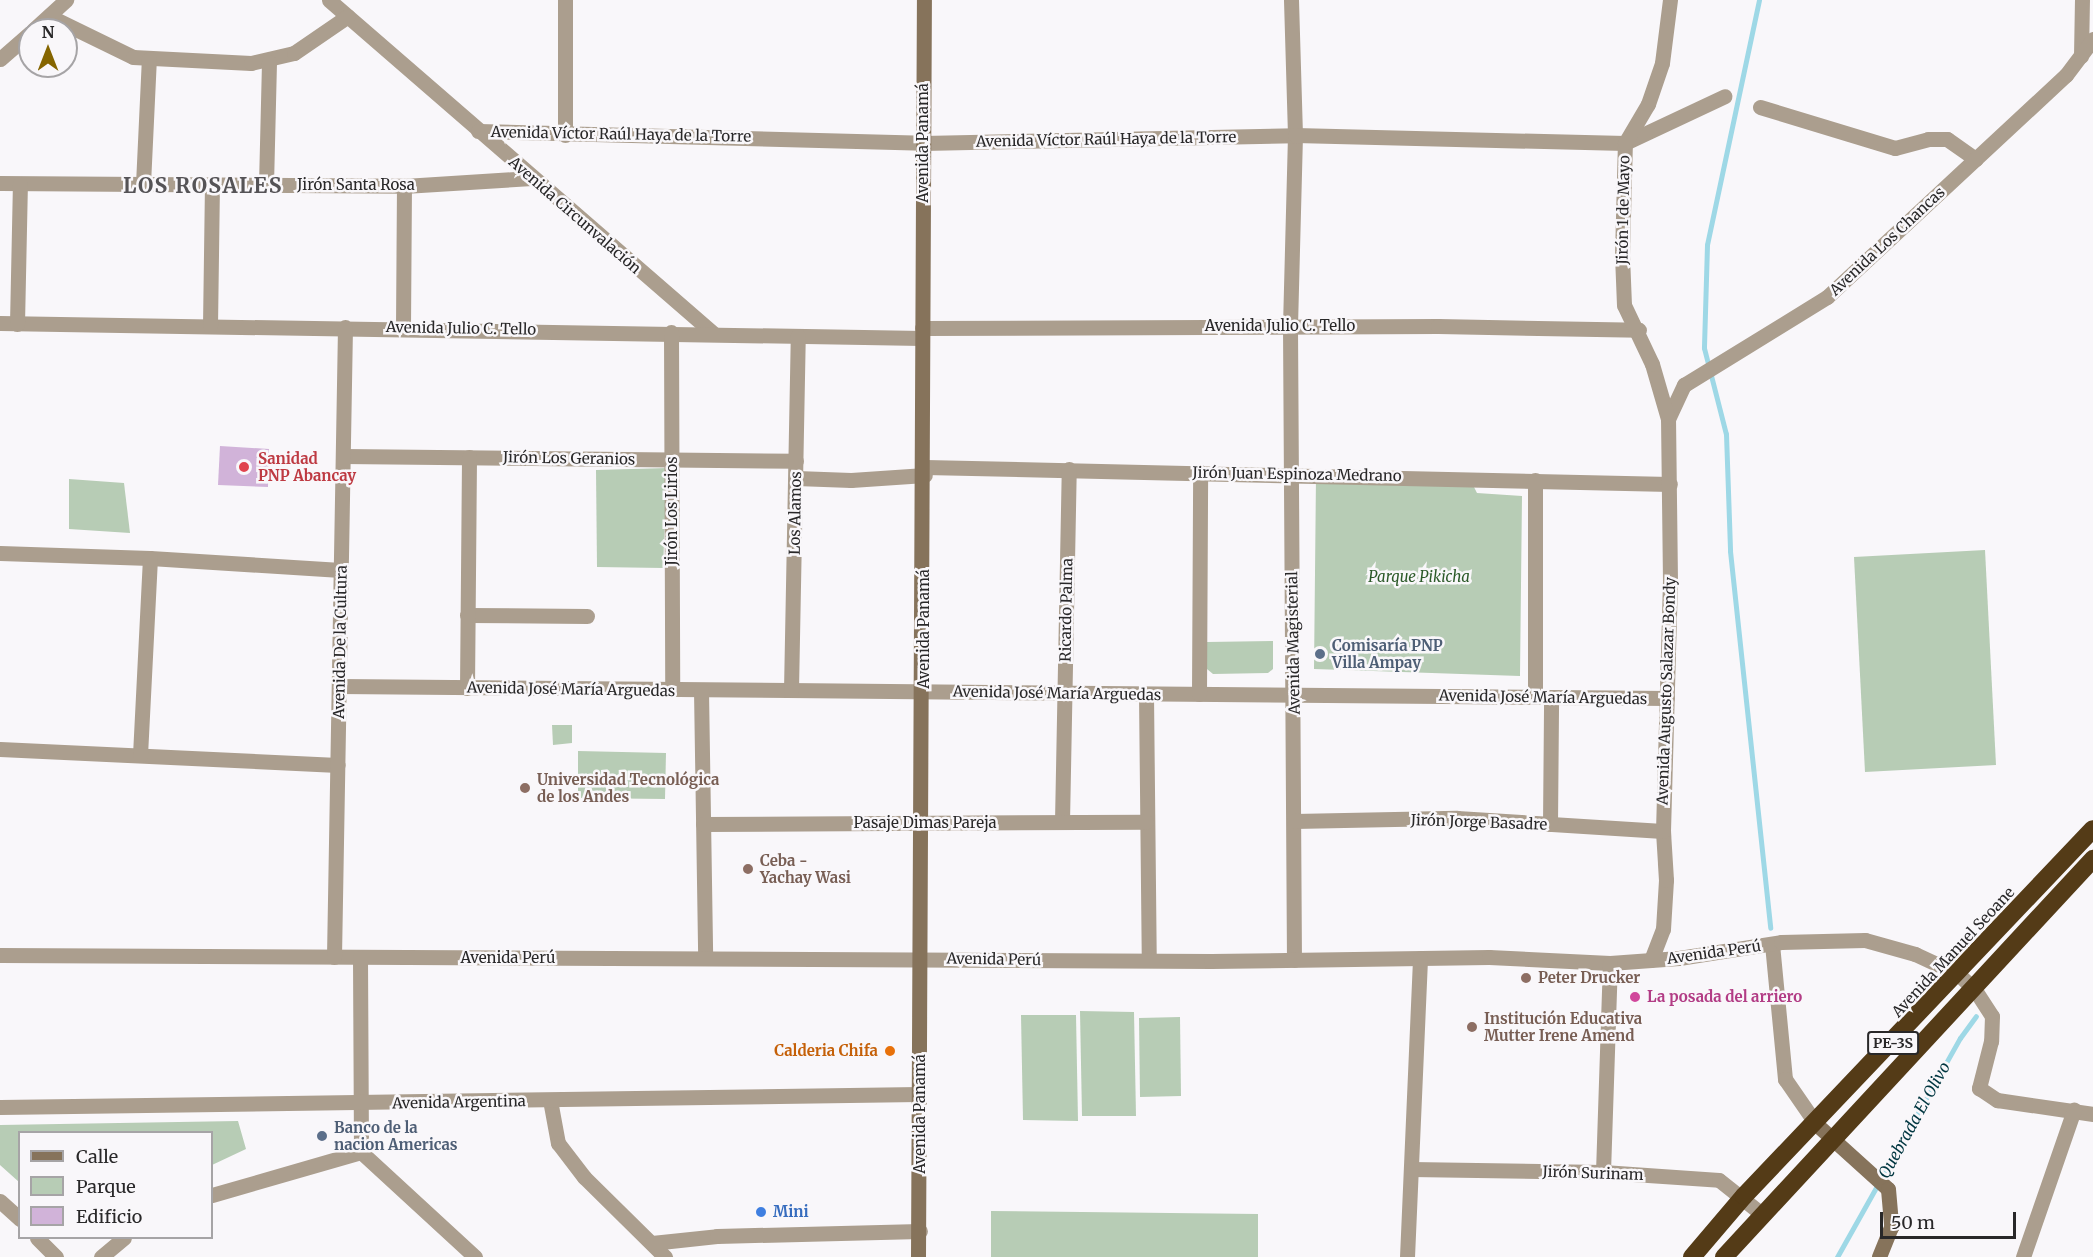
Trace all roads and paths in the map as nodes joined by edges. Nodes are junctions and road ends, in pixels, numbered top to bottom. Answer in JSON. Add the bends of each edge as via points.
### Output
{"nodes":[{"id":1,"x":66,"y":0,"type":"edge"},
{"id":2,"x":329,"y":0,"type":"edge"},
{"id":3,"x":565,"y":0,"type":"edge"},
{"id":4,"x":924,"y":0,"type":"edge"},
{"id":5,"x":1291,"y":0,"type":"edge"},
{"id":6,"x":1670,"y":0,"type":"edge"},
{"id":7,"x":2082,"y":0,"type":"edge"},
{"id":8,"x":49,"y":16,"type":"junction"},
{"id":9,"x":348,"y":16,"type":"junction"},
{"id":10,"x":47,"y":18,"type":"edge"},
{"id":11,"x":2093,"y":39,"type":"edge"},
{"id":12,"x":18,"y":43,"type":"edge"},
{"id":13,"x":2081,"y":56,"type":"junction"},
{"id":14,"x":0,"y":59,"type":"edge"},
{"id":15,"x":149,"y":59,"type":"junction"},
{"id":16,"x":269,"y":62,"type":"junction"},
{"id":17,"x":1725,"y":96,"type":"dead end"},
{"id":18,"x":1760,"y":107,"type":"dead end"},
{"id":19,"x":478,"y":130,"type":"junction"},
{"id":20,"x":565,"y":135,"type":"junction"},
{"id":21,"x":1295,"y":135,"type":"junction"},
{"id":22,"x":923,"y":143,"type":"junction"},
{"id":23,"x":1625,"y":143,"type":"junction"},
{"id":24,"x":1976,"y":159,"type":"junction"},
{"id":25,"x":532,"y":178,"type":"junction"},
{"id":26,"x":0,"y":183,"type":"edge"},
{"id":27,"x":20,"y":184,"type":"junction"},
{"id":28,"x":143,"y":184,"type":"junction"},
{"id":29,"x":213,"y":184,"type":"junction"},
{"id":30,"x":266,"y":184,"type":"junction"},
{"id":31,"x":404,"y":186,"type":"junction"},
{"id":32,"x":0,"y":323,"type":"edge"},
{"id":33,"x":17,"y":324,"type":"junction"},
{"id":34,"x":210,"y":326,"type":"junction"},
{"id":35,"x":345,"y":327,"type":"junction"},
{"id":36,"x":403,"y":327,"type":"junction"},
{"id":37,"x":1290,"y":327,"type":"junction"},
{"id":38,"x":1639,"y":330,"type":"junction"},
{"id":39,"x":671,"y":332,"type":"junction"},
{"id":40,"x":713,"y":333,"type":"junction"},
{"id":41,"x":922,"y":333,"type":"junction"},
{"id":42,"x":798,"y":336,"type":"junction"},
{"id":43,"x":1668,"y":419,"type":"junction"},
{"id":44,"x":343,"y":456,"type":"junction"},
{"id":45,"x":469,"y":457,"type":"junction"},
{"id":46,"x":671,"y":459,"type":"junction"},
{"id":47,"x":796,"y":461,"type":"junction"},
{"id":48,"x":1069,"y":470,"type":"junction"},
{"id":49,"x":925,"y":471,"type":"junction"},
{"id":50,"x":1200,"y":472,"type":"junction"},
{"id":51,"x":1292,"y":473,"type":"junction"},
{"id":52,"x":796,"y":478,"type":"junction"},
{"id":53,"x":1534,"y":480,"type":"junction"},
{"id":54,"x":1670,"y":484,"type":"junction"},
{"id":55,"x":0,"y":553,"type":"edge"},
{"id":56,"x":150,"y":558,"type":"junction"},
{"id":57,"x":341,"y":570,"type":"junction"},
{"id":58,"x":467,"y":615,"type":"junction"},
{"id":59,"x":587,"y":616,"type":"dead end"},
{"id":60,"x":339,"y":686,"type":"junction"},
{"id":61,"x":467,"y":688,"type":"junction"},
{"id":62,"x":672,"y":690,"type":"junction"},
{"id":63,"x":701,"y":690,"type":"junction"},
{"id":64,"x":791,"y":690,"type":"junction"},
{"id":65,"x":923,"y":692,"type":"junction"},
{"id":66,"x":1065,"y":693,"type":"junction"},
{"id":67,"x":1146,"y":694,"type":"junction"},
{"id":68,"x":1199,"y":694,"type":"junction"},
{"id":69,"x":1294,"y":695,"type":"junction"},
{"id":70,"x":1535,"y":697,"type":"junction"},
{"id":71,"x":1551,"y":697,"type":"junction"},
{"id":72,"x":1667,"y":698,"type":"junction"},
{"id":73,"x":0,"y":749,"type":"edge"},
{"id":74,"x":140,"y":755,"type":"junction"},
{"id":75,"x":338,"y":765,"type":"junction"},
{"id":76,"x":1294,"y":821,"type":"junction"},
{"id":77,"x":923,"y":822,"type":"junction"},
{"id":78,"x":1062,"y":822,"type":"junction"},
{"id":79,"x":1146,"y":822,"type":"junction"},
{"id":80,"x":703,"y":824,"type":"junction"},
{"id":81,"x":1550,"y":824,"type":"junction"},
{"id":82,"x":2093,"y":829,"type":"edge"},
{"id":83,"x":1663,"y":831,"type":"junction"},
{"id":84,"x":2093,"y":859,"type":"edge"},
{"id":85,"x":1772,"y":944,"type":"junction"},
{"id":86,"x":0,"y":955,"type":"edge"},
{"id":87,"x":334,"y":957,"type":"junction"},
{"id":88,"x":705,"y":957,"type":"junction"},
{"id":89,"x":360,"y":958,"type":"junction"},
{"id":90,"x":922,"y":958,"type":"junction"},
{"id":91,"x":1420,"y":958,"type":"junction"},
{"id":92,"x":1149,"y":960,"type":"junction"},
{"id":93,"x":1294,"y":960,"type":"junction"},
{"id":94,"x":1651,"y":960,"type":"junction"},
{"id":95,"x":1610,"y":963,"type":"junction"},
{"id":96,"x":1958,"y":974,"type":"junction"},
{"id":97,"x":1975,"y":990,"type":"junction"},
{"id":98,"x":919,"y":1094,"type":"junction"},
{"id":99,"x":550,"y":1100,"type":"junction"},
{"id":100,"x":358,"y":1104,"type":"junction"},
{"id":101,"x":0,"y":1107,"type":"edge"},
{"id":102,"x":2074,"y":1110,"type":"junction"},
{"id":103,"x":2093,"y":1114,"type":"edge"},
{"id":104,"x":1816,"y":1124,"type":"junction"},
{"id":105,"x":1833,"y":1141,"type":"junction"},
{"id":106,"x":361,"y":1152,"type":"junction"},
{"id":107,"x":1411,"y":1169,"type":"junction"},
{"id":108,"x":1603,"y":1172,"type":"junction"},
{"id":109,"x":213,"y":1195,"type":"edge"},
{"id":110,"x":1744,"y":1196,"type":"junction"},
{"id":111,"x":0,"y":1201,"type":"edge"},
{"id":112,"x":1763,"y":1215,"type":"junction"},
{"id":113,"x":18,"y":1218,"type":"edge"},
{"id":114,"x":920,"y":1231,"type":"junction"},
{"id":115,"x":38,"y":1239,"type":"edge"},
{"id":116,"x":123,"y":1239,"type":"edge"},
{"id":117,"x":652,"y":1243,"type":"junction"},
{"id":118,"x":56,"y":1257,"type":"edge"},
{"id":119,"x":101,"y":1257,"type":"edge"},
{"id":120,"x":475,"y":1257,"type":"edge"},
{"id":121,"x":664,"y":1257,"type":"edge"},
{"id":122,"x":918,"y":1257,"type":"edge"},
{"id":123,"x":1407,"y":1257,"type":"edge"},
{"id":124,"x":1692,"y":1257,"type":"edge"},
{"id":125,"x":1724,"y":1257,"type":"edge"},
{"id":126,"x":1879,"y":1257,"type":"edge"},
{"id":127,"x":2023,"y":1257,"type":"edge"}],
"edges":[{"from":1,"to":8,"type":"street"},
{"from":2,"to":9,"type":"street","name":"Avenida Circunvalación"},
{"from":3,"to":20,"type":"street"},
{"from":4,"to":22,"type":"street","name":"Avenida Panamá"},
{"from":5,"to":21,"type":"street","name":"Avenida Magisterial"},
{"from":6,"to":23,"type":"street","name":"Jirón 1 de Mayo","via":[[1662,63],[1648,104]]},
{"from":7,"to":13,"type":"street"},
{"from":8,"to":10,"type":"street"},
{"from":8,"to":15,"type":"street","via":[[133,57]]},
{"from":9,"to":16,"type":"street","via":[[294,53]]},
{"from":9,"to":19,"type":"street","name":"Avenida Circunvalación"},
{"from":11,"to":13,"type":"street","name":"Avenida Los Chancas"},
{"from":12,"to":14,"type":"street"},
{"from":13,"to":24,"type":"street","name":"Avenida Los Chancas","via":[[2066,75]]},
{"from":15,"to":16,"type":"street"},
{"from":15,"to":28,"type":"street"},
{"from":16,"to":30,"type":"street"},
{"from":17,"to":23,"type":"street","name":"Avenida Víctor Raúl Haya de la Torre"},
{"from":18,"to":24,"type":"street","via":[[1895,148],[1928,139],[1947,139]]},
{"from":19,"to":20,"type":"street","name":"Avenida Víctor Raúl Haya de la Torre"},
{"from":19,"to":25,"type":"street","name":"Avenida Circunvalación"},
{"from":20,"to":22,"type":"street","name":"Avenida Víctor Raúl Haya de la Torre"},
{"from":21,"to":22,"type":"street","name":"Avenida Víctor Raúl Haya de la Torre"},
{"from":21,"to":23,"type":"street","name":"Avenida Víctor Raúl Haya de la Torre"},
{"from":21,"to":37,"type":"street","name":"Avenida Magisterial"},
{"from":22,"to":41,"type":"street","name":"Avenida Panamá"},
{"from":23,"to":38,"type":"street","name":"Jirón 1 de Mayo","via":[[1624,305],[1628,318]]},
{"from":24,"to":43,"type":"street","name":"Avenida Los Chancas","via":[[1827,297],[1679,391]]},
{"from":25,"to":31,"type":"street","name":"Jirón Santa Rosa"},
{"from":25,"to":40,"type":"street","name":"Avenida Circunvalación"},
{"from":26,"to":27,"type":"street","name":"Jirón Santa Rosa"},
{"from":27,"to":28,"type":"street","name":"Jirón Santa Rosa"},
{"from":27,"to":33,"type":"street"},
{"from":28,"to":29,"type":"street","name":"Jirón Santa Rosa"},
{"from":29,"to":30,"type":"street","name":"Jirón Santa Rosa"},
{"from":29,"to":34,"type":"street"},
{"from":30,"to":31,"type":"street","name":"Jirón Santa Rosa"},
{"from":31,"to":36,"type":"street"},
{"from":32,"to":33,"type":"street","name":"Avenida Julio C. Tello"},
{"from":33,"to":34,"type":"street","name":"Avenida Julio C. Tello"},
{"from":34,"to":35,"type":"street","name":"Avenida Julio C. Tello"},
{"from":35,"to":36,"type":"street","name":"Avenida Julio C. Tello"},
{"from":35,"to":44,"type":"street","name":"Avenida De la Cultura"},
{"from":36,"to":39,"type":"street","name":"Avenida Julio C. Tello"},
{"from":37,"to":38,"type":"street","name":"Avenida Julio C. Tello"},
{"from":37,"to":41,"type":"street","name":"Avenida Julio C. Tello"},
{"from":37,"to":51,"type":"street","name":"Avenida Magisterial"},
{"from":38,"to":43,"type":"street","name":"Jirón 1 de Mayo"},
{"from":39,"to":40,"type":"street","name":"Avenida Julio C. Tello"},
{"from":39,"to":46,"type":"street","name":"Jirón Los Lirios"},
{"from":40,"to":42,"type":"street","name":"Avenida Julio C. Tello"},
{"from":41,"to":42,"type":"street","name":"Avenida Julio C. Tello"},
{"from":41,"to":49,"type":"street","name":"Avenida Panamá"},
{"from":42,"to":47,"type":"street","name":"Los Alamos"},
{"from":43,"to":54,"type":"street","name":"Avenida Augusto Salazar Bondy"},
{"from":44,"to":45,"type":"street","name":"Jirón Los Geranios"},
{"from":44,"to":57,"type":"street","name":"Avenida De la Cultura"},
{"from":45,"to":46,"type":"street","name":"Jirón Los Geranios"},
{"from":45,"to":58,"type":"street"},
{"from":46,"to":47,"type":"street","name":"Jirón Los Geranios"},
{"from":46,"to":62,"type":"street","name":"Jirón Los Lirios"},
{"from":47,"to":52,"type":"street","name":"Los Alamos"},
{"from":48,"to":49,"type":"street","name":"Jirón Juan Espinoza Medrano"},
{"from":48,"to":50,"type":"street","name":"Jirón Juan Espinoza Medrano"},
{"from":48,"to":66,"type":"street","name":"Ricardo Palma"},
{"from":49,"to":52,"type":"street","via":[[850,480]]},
{"from":49,"to":65,"type":"street","name":"Avenida Panamá"},
{"from":50,"to":51,"type":"street","name":"Jirón Juan Espinoza Medrano"},
{"from":50,"to":68,"type":"street"},
{"from":51,"to":53,"type":"street","name":"Jirón Juan Espinoza Medrano"},
{"from":51,"to":69,"type":"street","name":"Avenida Magisterial"},
{"from":52,"to":64,"type":"street","name":"Los Alamos"},
{"from":53,"to":54,"type":"street","name":"Jirón Juan Espinoza Medrano"},
{"from":53,"to":70,"type":"street"},
{"from":54,"to":72,"type":"street","name":"Avenida Augusto Salazar Bondy"},
{"from":55,"to":56,"type":"street"},
{"from":56,"to":57,"type":"street"},
{"from":56,"to":74,"type":"street"},
{"from":57,"to":60,"type":"street","name":"Avenida De la Cultura"},
{"from":58,"to":59,"type":"street"},
{"from":58,"to":61,"type":"street"},
{"from":60,"to":61,"type":"street","name":"Avenida José María Arguedas"},
{"from":60,"to":75,"type":"street","name":"Avenida De la Cultura"},
{"from":61,"to":62,"type":"street","name":"Avenida José María Arguedas"},
{"from":62,"to":63,"type":"street","name":"Avenida José María Arguedas"},
{"from":63,"to":64,"type":"street","name":"Avenida José María Arguedas"},
{"from":63,"to":80,"type":"street"},
{"from":64,"to":65,"type":"street","name":"Avenida José María Arguedas"},
{"from":65,"to":66,"type":"street","name":"Avenida José María Arguedas"},
{"from":65,"to":77,"type":"street","name":"Avenida Panamá"},
{"from":66,"to":67,"type":"street","name":"Avenida José María Arguedas"},
{"from":66,"to":78,"type":"street","name":"Ricardo Palma"},
{"from":67,"to":68,"type":"street","name":"Avenida José María Arguedas"},
{"from":67,"to":79,"type":"street"},
{"from":68,"to":69,"type":"street","name":"Avenida José María Arguedas"},
{"from":69,"to":70,"type":"street","name":"Avenida José María Arguedas"},
{"from":69,"to":76,"type":"street","name":"Avenida Magisterial"},
{"from":70,"to":71,"type":"street","name":"Avenida José María Arguedas"},
{"from":71,"to":72,"type":"street","name":"Avenida José María Arguedas"},
{"from":71,"to":81,"type":"street"},
{"from":72,"to":83,"type":"street","name":"Avenida Augusto Salazar Bondy"},
{"from":73,"to":74,"type":"street"},
{"from":74,"to":75,"type":"street"},
{"from":75,"to":87,"type":"street","name":"Avenida De la Cultura"},
{"from":76,"to":81,"type":"street","name":"Jirón Jorge Basadre","via":[[1456,818]]},
{"from":76,"to":93,"type":"street","name":"Avenida Magisterial"},
{"from":77,"to":78,"type":"street","name":"Pasaje Dimas Pareja"},
{"from":77,"to":80,"type":"street","name":"Pasaje Dimas Pareja"},
{"from":77,"to":90,"type":"street","name":"Avenida Panamá"},
{"from":78,"to":79,"type":"street","name":"Pasaje Dimas Pareja"},
{"from":79,"to":92,"type":"street"},
{"from":80,"to":88,"type":"street"},
{"from":81,"to":83,"type":"street","name":"Jirón Jorge Basadre"},
{"from":82,"to":96,"type":"highway","name":"Avenida Manuel Seoane","number":"PE-3S"},
{"from":83,"to":94,"type":"street","name":"Avenida Augusto Salazar Bondy","via":[[1665,904],[1659,946]]},
{"from":84,"to":97,"type":"highway"},
{"from":85,"to":94,"type":"street","name":"Avenida Perú"},
{"from":85,"to":96,"type":"street","name":"Avenida Perú","via":[[1865,940],[1915,954]]},
{"from":85,"to":104,"type":"street","via":[[1785,1079]]},
{"from":86,"to":87,"type":"street","name":"Avenida Perú"},
{"from":87,"to":89,"type":"street","name":"Avenida Perú"},
{"from":88,"to":89,"type":"street","name":"Avenida Perú"},
{"from":88,"to":90,"type":"street","name":"Avenida Perú"},
{"from":89,"to":100,"type":"street"},
{"from":90,"to":92,"type":"street","name":"Avenida Perú"},
{"from":90,"to":98,"type":"street","name":"Avenida Panamá"},
{"from":91,"to":93,"type":"street","name":"Avenida Perú"},
{"from":91,"to":95,"type":"street","name":"Avenida Perú"},
{"from":91,"to":107,"type":"street"},
{"from":92,"to":93,"type":"street","name":"Avenida Perú"},
{"from":94,"to":95,"type":"street","name":"Avenida Perú"},
{"from":95,"to":108,"type":"street"},
{"from":96,"to":97,"type":"street","name":"Avenida Perú"},
{"from":96,"to":104,"type":"highway","name":"Avenida Manuel Seoane","number":"PE-3S"},
{"from":97,"to":102,"type":"street","name":"Avenida Perú","via":[[1992,1016],[1991,1041],[1978,1088],[1997,1100]]},
{"from":97,"to":105,"type":"highway"},
{"from":98,"to":99,"type":"street","name":"Avenida Argentina"},
{"from":98,"to":114,"type":"street","name":"Avenida Panamá"},
{"from":99,"to":100,"type":"street","name":"Avenida Argentina"},
{"from":99,"to":117,"type":"street","via":[[558,1143],[584,1177]]},
{"from":100,"to":101,"type":"street","name":"Avenida Argentina"},
{"from":100,"to":106,"type":"street"},
{"from":102,"to":103,"type":"street"},
{"from":102,"to":127,"type":"street"},
{"from":104,"to":105,"type":"street"},
{"from":104,"to":110,"type":"highway","name":"Avenida Manuel Seoane","number":"PE-3S"},
{"from":105,"to":112,"type":"highway"},
{"from":105,"to":126,"type":"street","via":[[1888,1189],[1891,1227]]},
{"from":106,"to":109,"type":"street"},
{"from":106,"to":120,"type":"street"},
{"from":107,"to":108,"type":"street","name":"Jirón Surinam"},
{"from":107,"to":123,"type":"street"},
{"from":108,"to":110,"type":"street","name":"Jirón Surinam","via":[[1719,1180]]},
{"from":110,"to":112,"type":"street","name":"Jirón Surinam"},
{"from":110,"to":124,"type":"highway","name":"Avenida Manuel Seoane","number":"PE-3S"},
{"from":111,"to":113,"type":"street"},
{"from":112,"to":125,"type":"highway"},
{"from":114,"to":117,"type":"street","via":[[717,1236]]},
{"from":114,"to":122,"type":"street","name":"Avenida Panamá"},
{"from":115,"to":118,"type":"street"},
{"from":116,"to":119,"type":"street"},
{"from":117,"to":121,"type":"street"}]}
